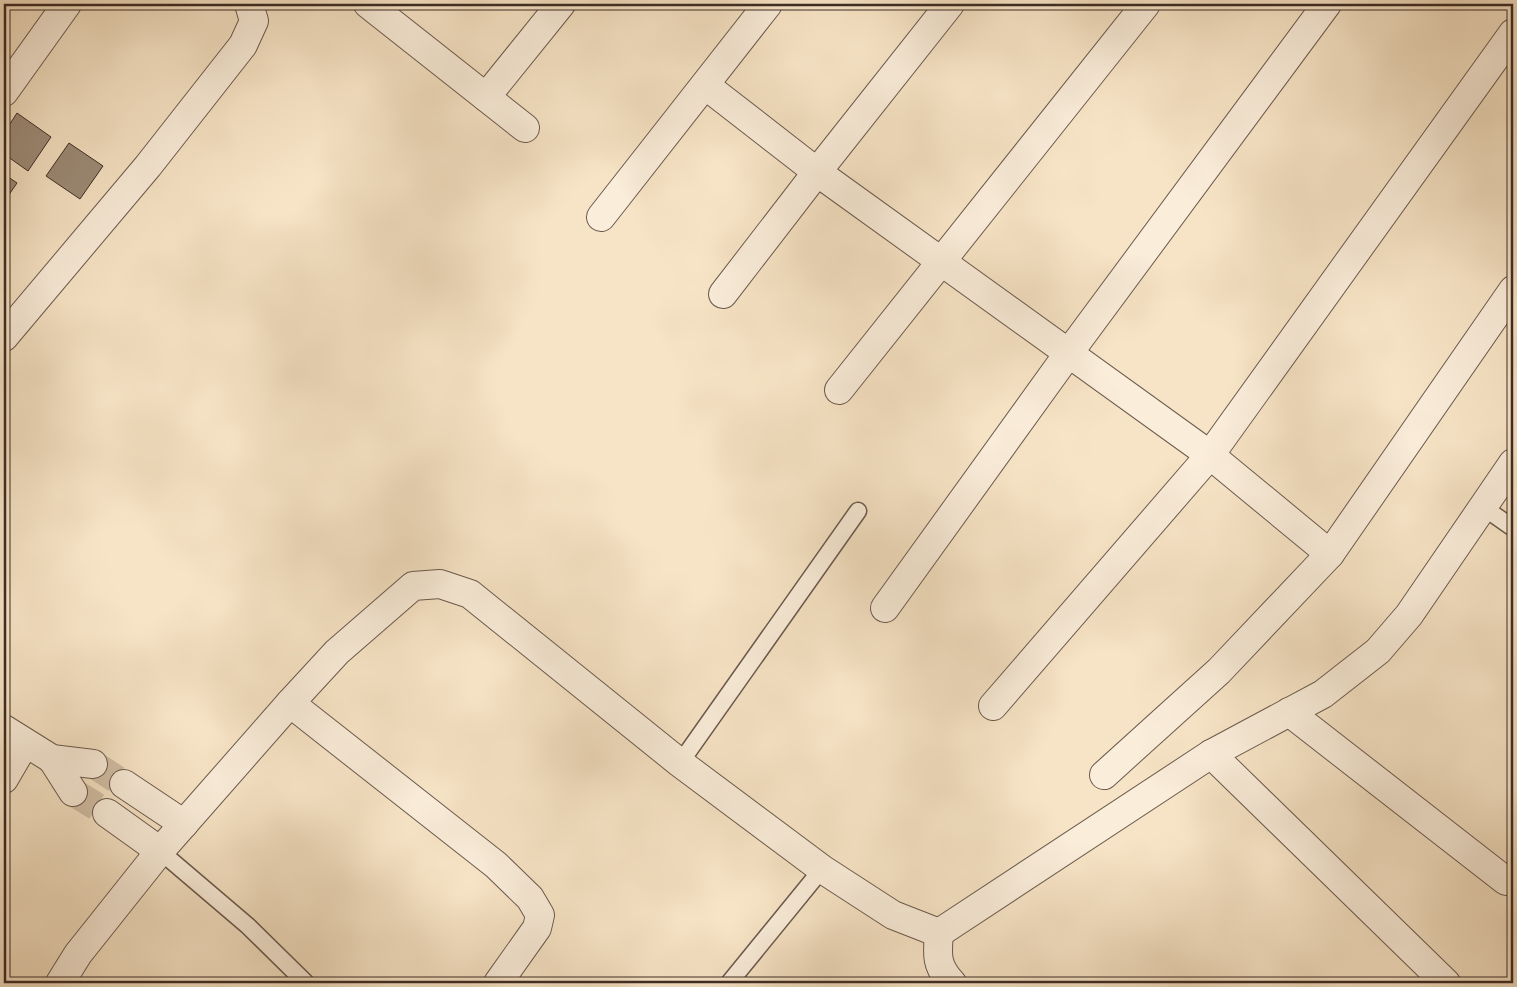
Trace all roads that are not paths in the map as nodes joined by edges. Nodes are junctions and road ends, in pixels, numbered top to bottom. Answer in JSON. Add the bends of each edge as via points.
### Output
{"nodes":[{"id":1,"x":67,"y":4,"type":"edge"},
{"id":2,"x":249,"y":4,"type":"edge"},
{"id":3,"x":369,"y":4,"type":"edge"},
{"id":4,"x":561,"y":4,"type":"edge"},
{"id":5,"x":768,"y":4,"type":"edge"},
{"id":6,"x":950,"y":4,"type":"edge"},
{"id":7,"x":1146,"y":4,"type":"edge"},
{"id":8,"x":1327,"y":4,"type":"edge"},
{"id":9,"x":1513,"y":33,"type":"edge"},
{"id":10,"x":705,"y":85,"type":"junction"},
{"id":11,"x":4,"y":92,"type":"edge"},
{"id":12,"x":486,"y":97,"type":"junction"},
{"id":13,"x":525,"y":128,"type":"dead end"},
{"id":14,"x":817,"y":172,"type":"junction"},
{"id":15,"x":601,"y":217,"type":"dead end"},
{"id":16,"x":940,"y":262,"type":"junction"},
{"id":17,"x":1513,"y":290,"type":"edge"},
{"id":18,"x":724,"y":294,"type":"dead end"},
{"id":19,"x":4,"y":337,"type":"edge"},
{"id":20,"x":1068,"y":354,"type":"junction"},
{"id":21,"x":839,"y":390,"type":"dead end"},
{"id":22,"x":1210,"y":455,"type":"junction"},
{"id":23,"x":1513,"y":463,"type":"edge"},
{"id":24,"x":1483,"y":507,"type":"junction"},
{"id":25,"x":858,"y":511,"type":"dead end"},
{"id":26,"x":1513,"y":528,"type":"edge"},
{"id":27,"x":1330,"y":554,"type":"junction"},
{"id":28,"x":886,"y":608,"type":"dead end"},
{"id":29,"x":290,"y":704,"type":"junction"},
{"id":30,"x":993,"y":706,"type":"dead end"},
{"id":31,"x":1289,"y":712,"type":"junction"},
{"id":32,"x":14,"y":736,"type":"edge"},
{"id":33,"x":1211,"y":754,"type":"junction"},
{"id":34,"x":52,"y":759,"type":"junction"},
{"id":35,"x":680,"y":763,"type":"junction"},
{"id":36,"x":93,"y":764,"type":"tunnel mouth"},
{"id":37,"x":1104,"y":775,"type":"dead end"},
{"id":38,"x":4,"y":779,"type":"edge"},
{"id":39,"x":124,"y":784,"type":"tunnel mouth"},
{"id":40,"x":73,"y":792,"type":"tunnel mouth"},
{"id":41,"x":107,"y":813,"type":"tunnel mouth"},
{"id":42,"x":184,"y":824,"type":"junction"},
{"id":43,"x":160,"y":851,"type":"junction"},
{"id":44,"x":822,"y":869,"type":"junction"},
{"id":45,"x":1506,"y":881,"type":"dead end"},
{"id":46,"x":939,"y":933,"type":"junction"},
{"id":47,"x":60,"y":983,"type":"edge"},
{"id":48,"x":306,"y":983,"type":"edge"},
{"id":49,"x":498,"y":983,"type":"edge"},
{"id":50,"x":729,"y":983,"type":"edge"},
{"id":51,"x":952,"y":983,"type":"edge"},
{"id":52,"x":1446,"y":983,"type":"edge"}],
"edges":[{"from":1,"to":11,"type":"street"},
{"from":2,"to":19,"type":"street","via":[[254,21],[243,45],[148,166]]},
{"from":3,"to":12,"type":"street"},
{"from":4,"to":12,"type":"street"},
{"from":5,"to":10,"type":"street"},
{"from":6,"to":14,"type":"street"},
{"from":7,"to":16,"type":"street"},
{"from":8,"to":20,"type":"street"},
{"from":9,"to":22,"type":"street"},
{"from":10,"to":14,"type":"street"},
{"from":10,"to":15,"type":"street"},
{"from":12,"to":13,"type":"street"},
{"from":14,"to":16,"type":"street"},
{"from":14,"to":18,"type":"street"},
{"from":16,"to":20,"type":"street"},
{"from":16,"to":21,"type":"street"},
{"from":17,"to":27,"type":"street"},
{"from":20,"to":22,"type":"street"},
{"from":20,"to":28,"type":"street"},
{"from":22,"to":27,"type":"street"},
{"from":22,"to":30,"type":"street"},
{"from":23,"to":24,"type":"street"},
{"from":24,"to":26,"type":"lane"},
{"from":24,"to":31,"type":"street","via":[[1409,614],[1378,651],[1323,694]]},
{"from":25,"to":35,"type":"lane"},
{"from":27,"to":37,"type":"street","via":[[1219,671]]},
{"from":29,"to":35,"type":"street","via":[[337,652],[413,586],[440,584],[470,594]]},
{"from":29,"to":42,"type":"street"},
{"from":29,"to":49,"type":"street","via":[[496,865],[530,898],[540,915],[537,928]]},
{"from":31,"to":33,"type":"street"},
{"from":31,"to":45,"type":"street"},
{"from":32,"to":34,"type":"street"},
{"from":32,"to":38,"type":"street"},
{"from":33,"to":46,"type":"street"},
{"from":33,"to":52,"type":"street"},
{"from":34,"to":36,"type":"street"},
{"from":34,"to":40,"type":"street"},
{"from":35,"to":44,"type":"street"},
{"from":39,"to":42,"type":"street"},
{"from":41,"to":43,"type":"street"},
{"from":42,"to":43,"type":"street"},
{"from":43,"to":47,"type":"street","via":[[78,954]]},
{"from":43,"to":48,"type":"lane","via":[[248,926]]},
{"from":44,"to":46,"type":"street","via":[[893,915]]},
{"from":44,"to":50,"type":"lane"},
{"from":46,"to":51,"type":"street","via":[[936,955],[943,974]]}]}
